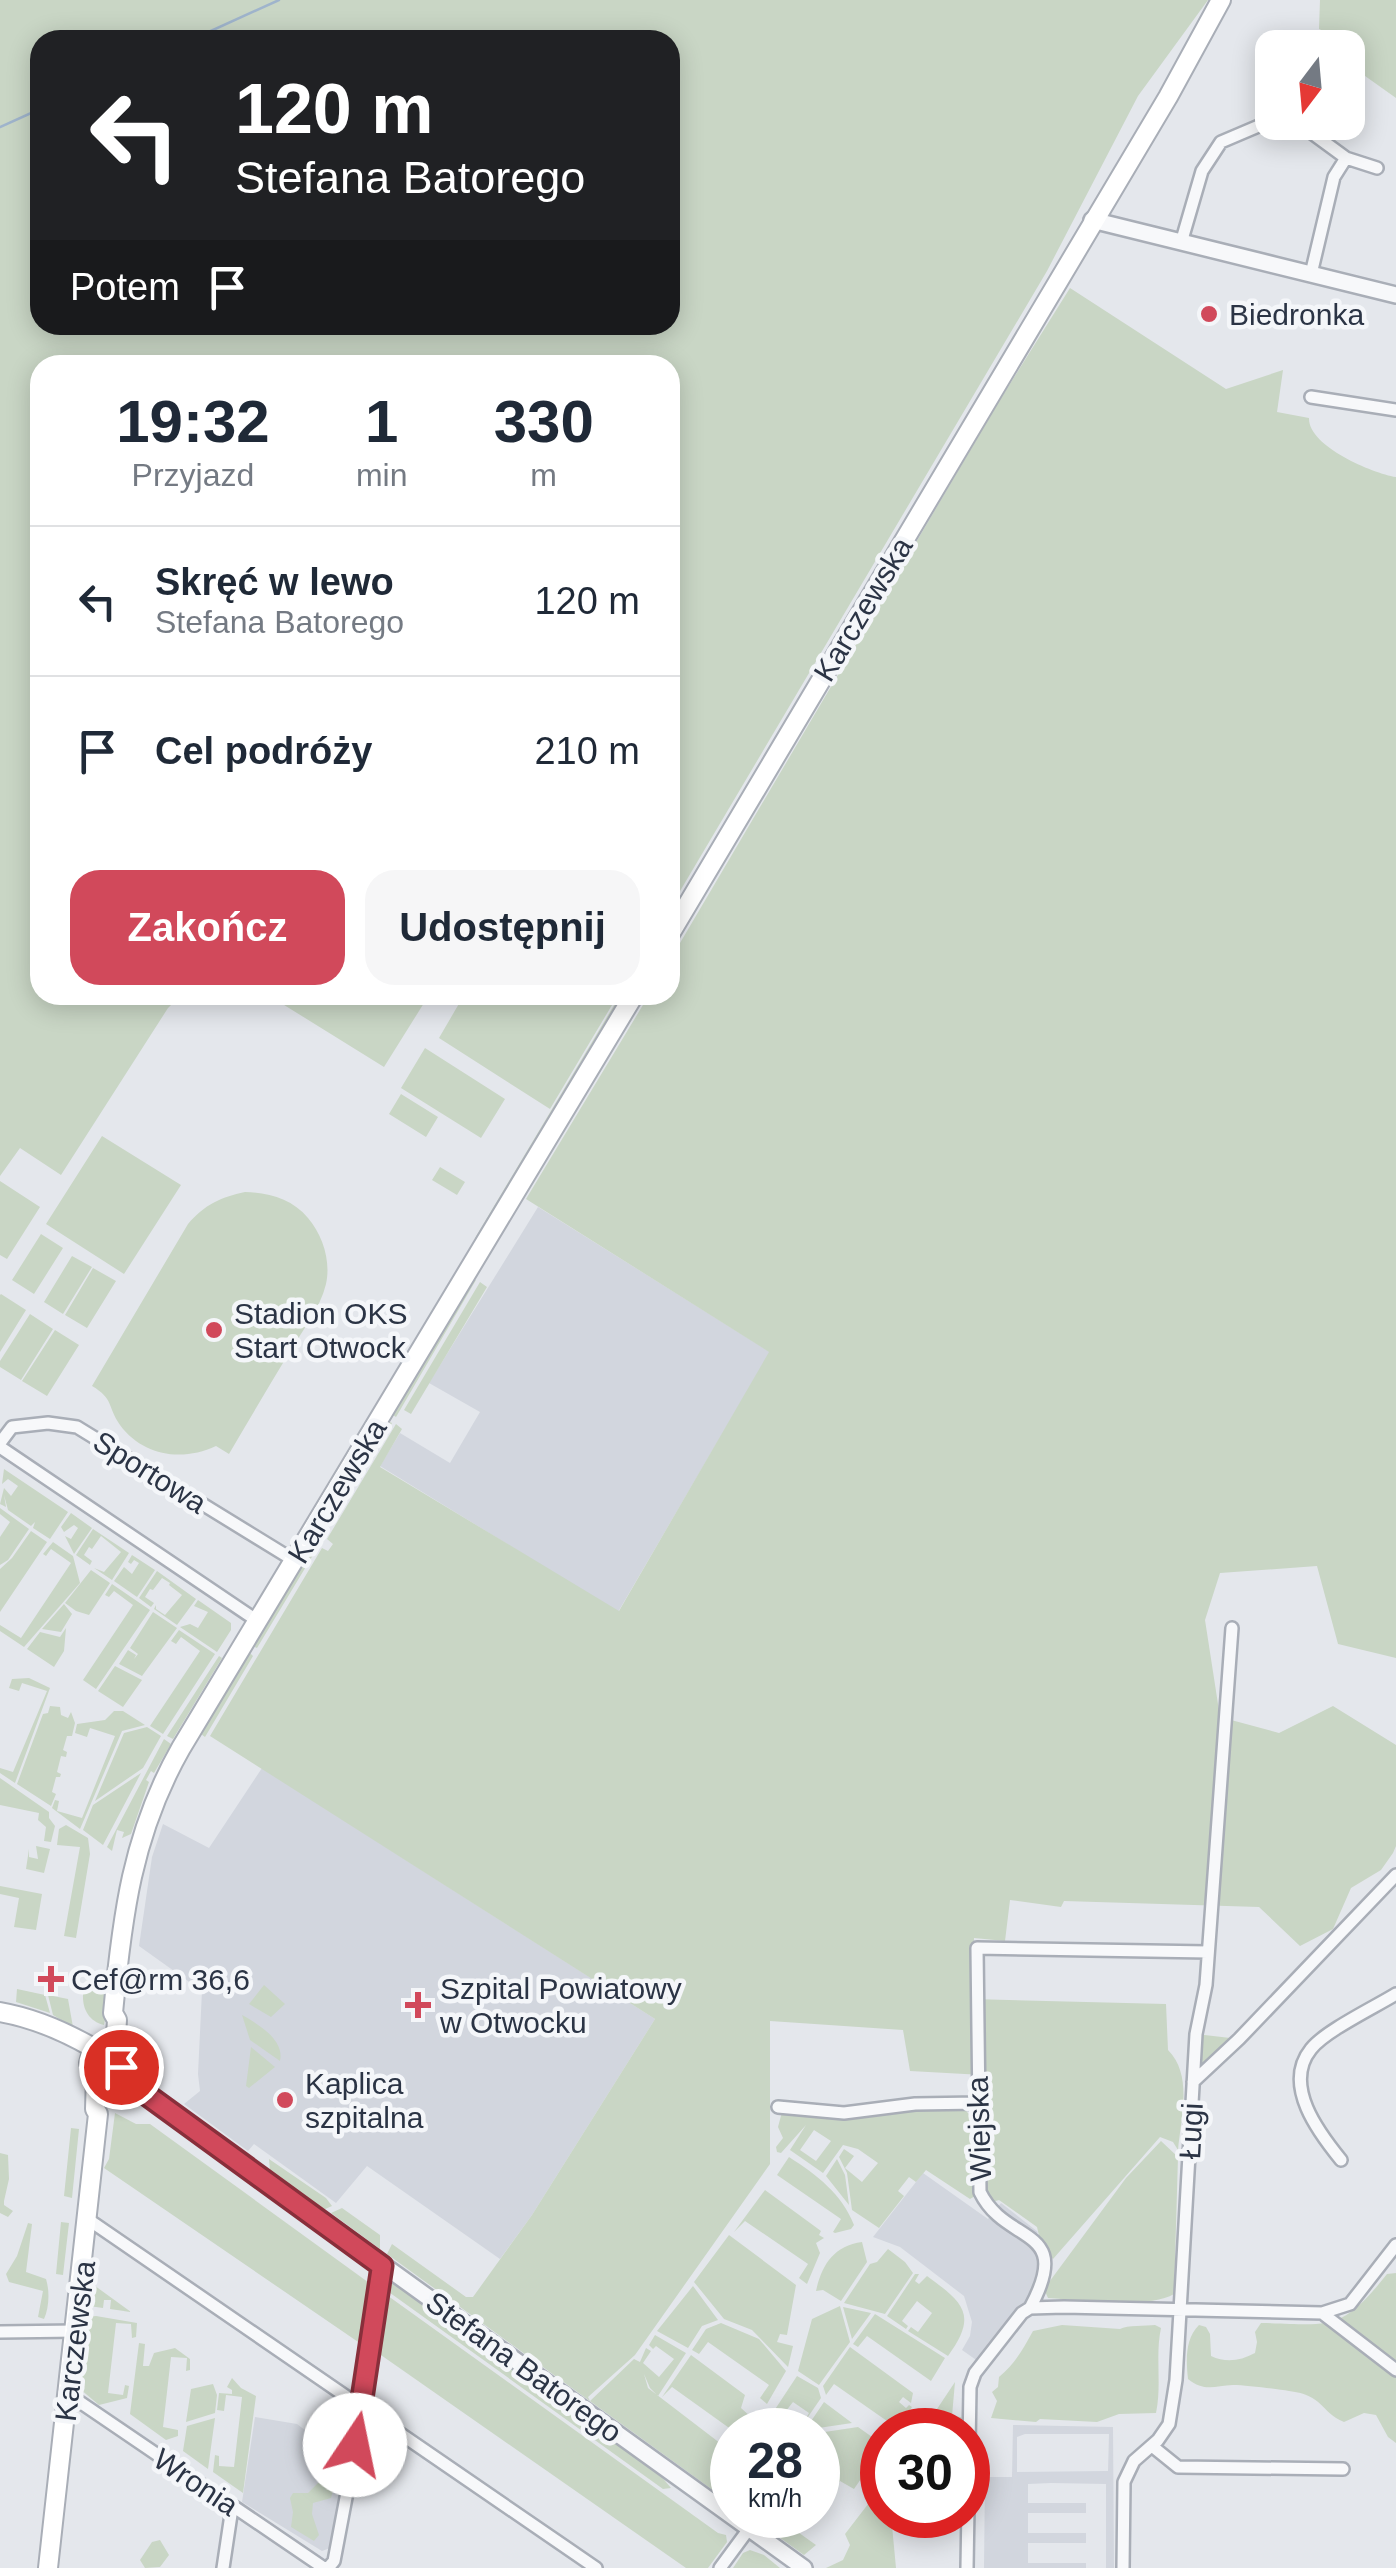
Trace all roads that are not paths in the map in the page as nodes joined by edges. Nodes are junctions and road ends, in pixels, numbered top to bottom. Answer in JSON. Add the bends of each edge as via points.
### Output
{"nodes":[{"id":1,"x":1221,"y":0,"type":"edge"},
{"id":2,"x":1346,"y":158,"type":"junction"},
{"id":3,"x":1377,"y":168,"type":"dead end"},
{"id":4,"x":1092,"y":220,"type":"junction"},
{"id":5,"x":1181,"y":243,"type":"junction"},
{"id":6,"x":1311,"y":274,"type":"junction"},
{"id":7,"x":1396,"y":294,"type":"edge"},
{"id":8,"x":1310,"y":397,"type":"dead end"},
{"id":9,"x":1396,"y":410,"type":"edge"},
{"id":10,"x":680,"y":917,"type":"edge"},
{"id":11,"x":628,"y":1005,"type":"edge"},
{"id":12,"x":0,"y":1445,"type":"edge"},
{"id":13,"x":295,"y":1561,"type":"junction"},
{"id":14,"x":259,"y":1622,"type":"junction"},
{"id":15,"x":1232,"y":1628,"type":"dead end"},
{"id":16,"x":1396,"y":1875,"type":"edge"},
{"id":17,"x":1208,"y":1952,"type":"junction"},
{"id":18,"x":1396,"y":1994,"type":"edge"},
{"id":19,"x":0,"y":2012,"type":"edge"},
{"id":20,"x":105,"y":2063,"type":"junction"},
{"id":21,"x":1194,"y":2082,"type":"junction"},
{"id":22,"x":978,"y":2104,"type":"junction"},
{"id":23,"x":778,"y":2107,"type":"dead end"},
{"id":24,"x":1342,"y":2160,"type":"dead end"},
{"id":25,"x":89,"y":2220,"type":"junction"},
{"id":26,"x":1396,"y":2246,"type":"edge"},
{"id":27,"x":382,"y":2266,"type":"junction"},
{"id":28,"x":1030,"y":2308,"type":"junction"},
{"id":29,"x":1182,"y":2310,"type":"junction"},
{"id":30,"x":1322,"y":2314,"type":"junction"},
{"id":31,"x":76,"y":2331,"type":"junction"},
{"id":32,"x":0,"y":2332,"type":"edge"},
{"id":33,"x":1396,"y":2370,"type":"edge"},
{"id":34,"x":68,"y":2394,"type":"junction"},
{"id":35,"x":363,"y":2408,"type":"junction"},
{"id":36,"x":970,"y":2408,"type":"edge"},
{"id":37,"x":1152,"y":2446,"type":"junction"},
{"id":38,"x":1343,"y":2469,"type":"dead end"},
{"id":39,"x":710,"y":2503,"type":"edge"},
{"id":40,"x":232,"y":2508,"type":"junction"},
{"id":41,"x":742,"y":2538,"type":"edge"},
{"id":42,"x":760,"y":2538,"type":"edge"},
{"id":43,"x":968,"y":2538,"type":"edge"},
{"id":44,"x":48,"y":2568,"type":"edge"},
{"id":45,"x":223,"y":2568,"type":"edge"},
{"id":46,"x":326,"y":2568,"type":"edge"},
{"id":47,"x":596,"y":2568,"type":"edge"},
{"id":48,"x":720,"y":2568,"type":"edge"},
{"id":49,"x":804,"y":2568,"type":"edge"},
{"id":50,"x":968,"y":2568,"type":"edge"},
{"id":51,"x":1123,"y":2568,"type":"edge"}],
"edges":[{"from":1,"to":4,"type":"main road","name":"Karczewska"},
{"from":2,"to":3,"type":"street"},
{"from":2,"to":5,"type":"street","via":[[1301,125],[1268,122],[1222,142],[1202,171]]},
{"from":2,"to":6,"type":"street","via":[[1334,176]]},
{"from":4,"to":5,"type":"street"},
{"from":4,"to":10,"type":"main road","name":"Karczewska"},
{"from":5,"to":6,"type":"street"},
{"from":6,"to":7,"type":"street"},
{"from":8,"to":9,"type":"street"},
{"from":11,"to":13,"type":"main road","name":"Karczewska"},
{"from":12,"to":13,"type":"street","name":"Sportowa","via":[[12,1427],[77,1427]]},
{"from":12,"to":14,"type":"street"},
{"from":13,"to":14,"type":"main road","name":"Karczewska"},
{"from":14,"to":20,"type":"main road","name":"Karczewska","via":[[148,1813],[128,1888],[117,2020]]},
{"from":15,"to":17,"type":"street","name":"Ługi"},
{"from":16,"to":21,"type":"street"},
{"from":17,"to":21,"type":"street","name":"Ługi"},
{"from":17,"to":22,"type":"street","name":"Wiejska","via":[[977,1948]]},
{"from":18,"to":24,"type":"street","via":[[1315,2044],[1304,2062],[1308,2114]]},
{"from":19,"to":20,"type":"main road","via":[[33,2020]]},
{"from":20,"to":25,"type":"main road","name":"Karczewska","via":[[95,2108]]},
{"from":20,"to":27,"type":"street","name":"Stefana Batorego"},
{"from":21,"to":29,"type":"street","name":"Ługi"},
{"from":22,"to":23,"type":"street","via":[[844,2112]]},
{"from":22,"to":28,"type":"street","name":"Wiejska","via":[[980,2192],[1046,2262]]},
{"from":25,"to":31,"type":"main road","name":"Karczewska"},
{"from":25,"to":35,"type":"street"},
{"from":26,"to":30,"type":"street","via":[[1350,2304]]},
{"from":27,"to":35,"type":"street"},
{"from":27,"to":39,"type":"street","name":"Stefana Batorego"},
{"from":28,"to":29,"type":"street"},
{"from":28,"to":36,"type":"street","via":[[975,2373]]},
{"from":29,"to":30,"type":"street"},
{"from":29,"to":37,"type":"street","via":[[1172,2416]]},
{"from":30,"to":33,"type":"street"},
{"from":31,"to":32,"type":"street"},
{"from":31,"to":34,"type":"main road","name":"Karczewska"},
{"from":34,"to":40,"type":"street","name":"Wronia"},
{"from":34,"to":44,"type":"main road","name":"Karczewska"},
{"from":35,"to":46,"type":"street","via":[[334,2561]]},
{"from":35,"to":47,"type":"street"},
{"from":37,"to":38,"type":"street","via":[[1178,2467]]},
{"from":37,"to":51,"type":"street","via":[[1130,2467],[1122,2492]]},
{"from":40,"to":45,"type":"street"},
{"from":40,"to":46,"type":"street","name":"Wronia"},
{"from":41,"to":48,"type":"street"},
{"from":42,"to":49,"type":"street","name":"Stefana Batorego"},
{"from":43,"to":50,"type":"street"}]}
